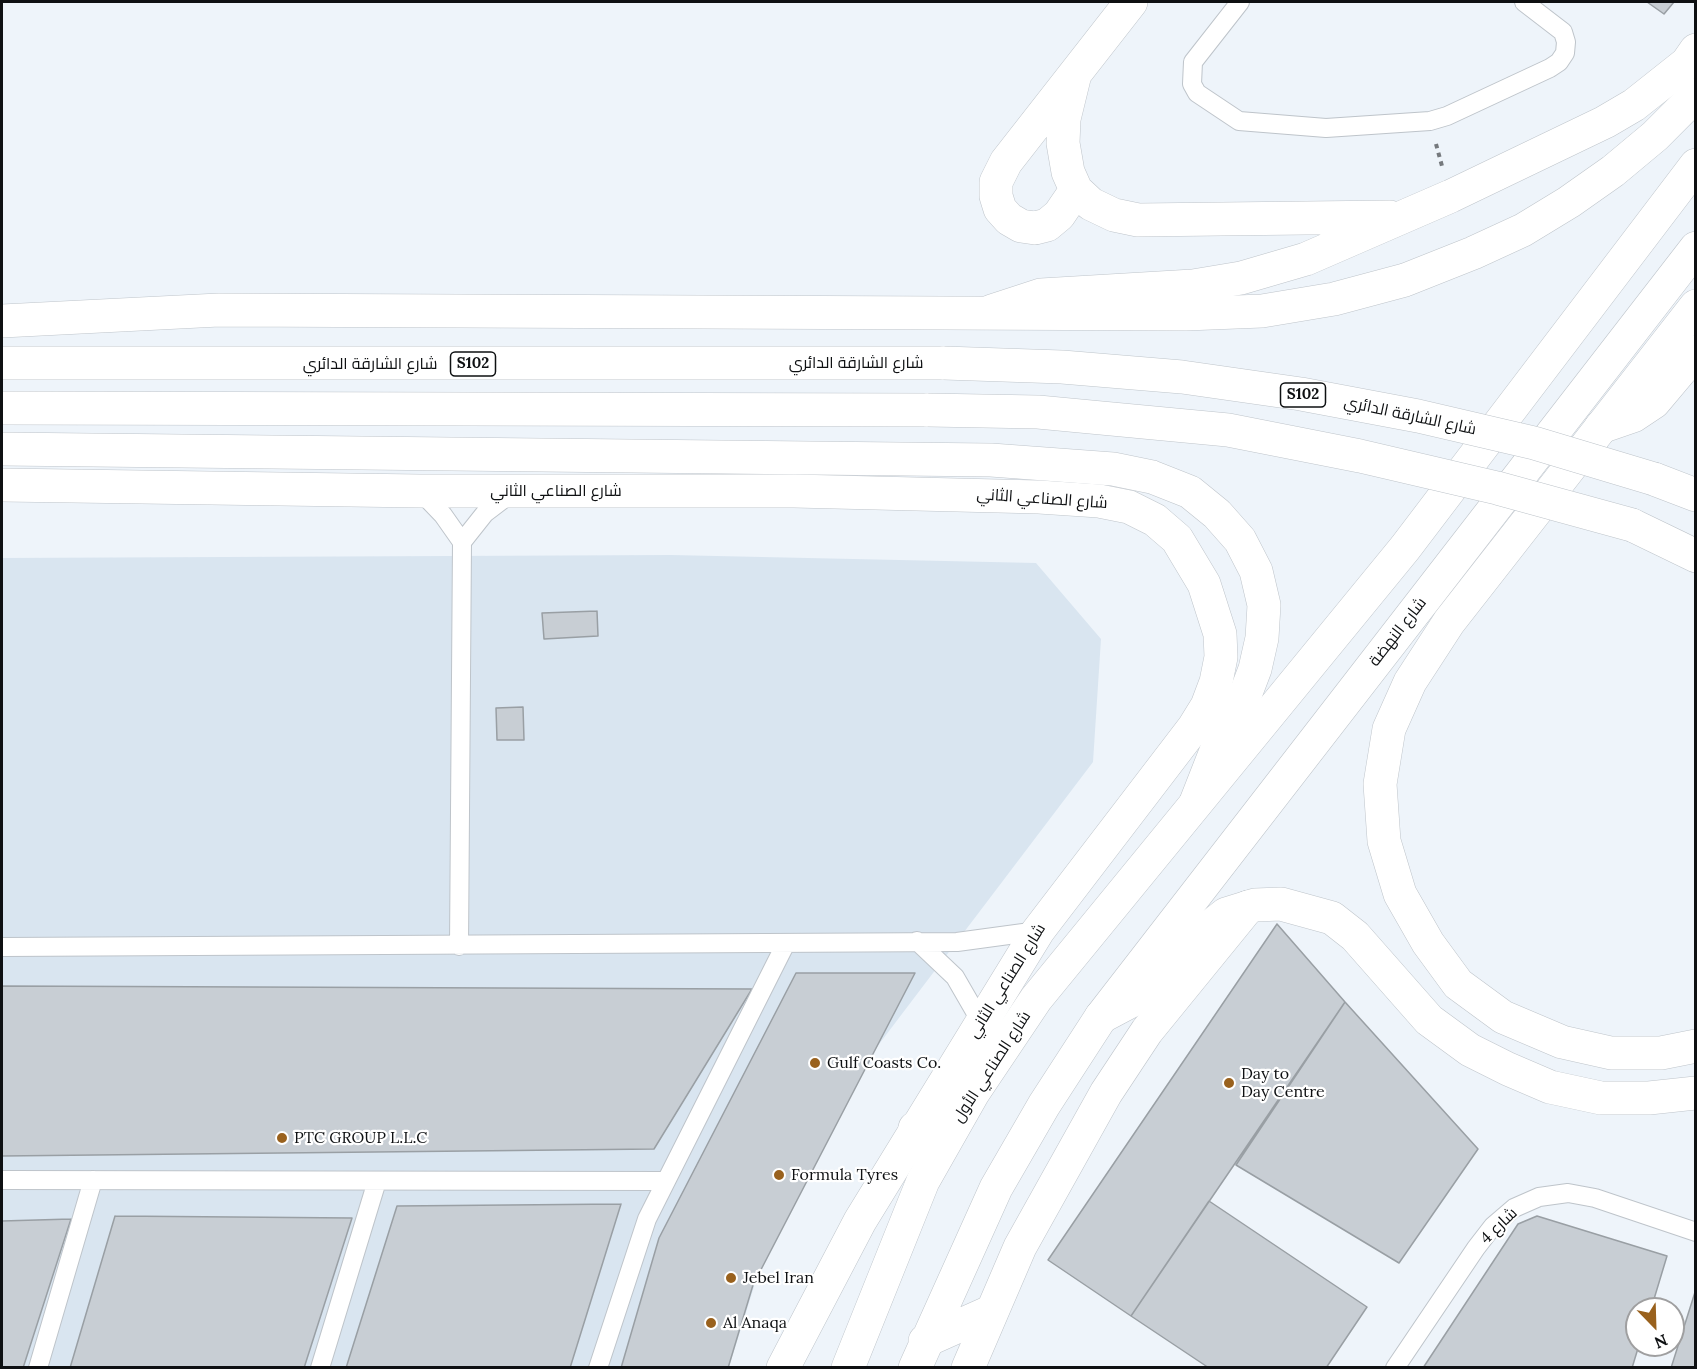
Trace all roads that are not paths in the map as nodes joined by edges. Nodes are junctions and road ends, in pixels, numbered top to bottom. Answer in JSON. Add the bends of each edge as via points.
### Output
{"nodes":[{"id":1,"x":1131,"y":2,"type":"edge"},
{"id":2,"x":1240,"y":2,"type":"edge"},
{"id":3,"x":1524,"y":2,"type":"edge"},
{"id":4,"x":1695,"y":50,"type":"edge"},
{"id":5,"x":1075,"y":74,"type":"junction"},
{"id":6,"x":1695,"y":95,"type":"edge"},
{"id":7,"x":1695,"y":165,"type":"edge"},
{"id":8,"x":1076,"y":190,"type":"junction"},
{"id":9,"x":1405,"y":216,"type":"junction"},
{"id":10,"x":1695,"y":248,"type":"edge"},
{"id":11,"x":1695,"y":306,"type":"edge"},
{"id":12,"x":992,"y":311,"type":"junction"},
{"id":13,"x":2,"y":321,"type":"edge"},
{"id":14,"x":1695,"y":352,"type":"edge"},
{"id":15,"x":2,"y":363,"type":"edge"},
{"id":16,"x":2,"y":408,"type":"edge"},
{"id":17,"x":1601,"y":427,"type":"junction"},
{"id":18,"x":2,"y":449,"type":"edge"},
{"id":19,"x":2,"y":485,"type":"edge"},
{"id":20,"x":420,"y":491,"type":"junction"},
{"id":21,"x":514,"y":491,"type":"junction"},
{"id":22,"x":1695,"y":495,"type":"edge"},
{"id":23,"x":1632,"y":525,"type":"junction"},
{"id":24,"x":1695,"y":537,"type":"edge"},
{"id":25,"x":462,"y":542,"type":"junction"},
{"id":26,"x":1695,"y":556,"type":"edge"},
{"id":27,"x":1196,"y":802,"type":"junction"},
{"id":28,"x":1248,"y":907,"type":"junction"},
{"id":29,"x":1038,"y":931,"type":"junction"},
{"id":30,"x":917,"y":941,"type":"junction"},
{"id":31,"x":786,"y":943,"type":"junction"},
{"id":32,"x":459,"y":946,"type":"junction"},
{"id":33,"x":2,"y":947,"type":"edge"},
{"id":34,"x":1101,"y":1017,"type":"junction"},
{"id":35,"x":981,"y":1022,"type":"junction"},
{"id":36,"x":1695,"y":1046,"type":"edge"},
{"id":37,"x":973,"y":1093,"type":"junction"},
{"id":38,"x":1695,"y":1093,"type":"edge"},
{"id":39,"x":915,"y":1128,"type":"junction"},
{"id":40,"x":2,"y":1180,"type":"edge"},
{"id":41,"x":93,"y":1180,"type":"junction"},
{"id":42,"x":377,"y":1181,"type":"junction"},
{"id":43,"x":664,"y":1181,"type":"junction"},
{"id":44,"x":1695,"y":1232,"type":"edge"},
{"id":45,"x":990,"y":1312,"type":"junction"},
{"id":46,"x":920,"y":1354,"type":"edge"},
{"id":47,"x":38,"y":1368,"type":"edge"},
{"id":48,"x":320,"y":1368,"type":"edge"},
{"id":49,"x":598,"y":1368,"type":"edge"},
{"id":50,"x":783,"y":1368,"type":"edge"},
{"id":51,"x":848,"y":1368,"type":"edge"},
{"id":52,"x":968,"y":1368,"type":"edge"},
{"id":53,"x":1395,"y":1368,"type":"edge"}],
"edges":[{"from":1,"to":5,"type":"main road"},
{"from":2,"to":3,"type":"lane","via":[[1193,62],[1192,84],[1205,100],[1239,121],[1326,128],[1430,121],[1559,62],[1565,53],[1563,32]]},
{"from":4,"to":9,"type":"main road","via":[[1687,63],[1634,105]]},
{"from":5,"to":8,"type":"main road","via":[[1064,119],[1063,143]]},
{"from":5,"to":8,"type":"main road","via":[[1006,162],[996,182],[996,196],[1009,219],[1035,228],[1047,225],[1059,215]]},
{"from":6,"to":12,"type":"main road","via":[[1655,136],[1569,202],[1522,230],[1405,280],[1334,299],[1262,311]]},
{"from":7,"to":27,"type":"main road","via":[[1405,548]]},
{"from":8,"to":9,"type":"main road","via":[[1091,204],[1114,215],[1138,220]]},
{"from":9,"to":12,"type":"main road","via":[[1306,259],[1241,278],[1160,290],[1041,295]]},
{"from":10,"to":34,"type":"main road","name":"شارع النهضة"},
{"from":11,"to":17,"type":"main road"},
{"from":12,"to":13,"type":"main road","via":[[219,310]]},
{"from":14,"to":17,"type":"main road","via":[[1654,402],[1633,416]]},
{"from":15,"to":22,"type":"main road","name":"شارع الشارقة الدائري","number":"S102","bridge":true,"via":[[944,363],[1182,377],[1418,416],[1534,443]]},
{"from":16,"to":23,"type":"main road","bridge":true,"via":[[1048,412],[1228,430],[1360,456]]},
{"from":17,"to":36,"type":"main road","via":[[1449,622],[1410,682],[1389,729],[1380,784],[1384,840],[1400,894],[1428,944],[1458,984],[1503,1017],[1562,1042],[1611,1053],[1660,1053]]},
{"from":18,"to":27,"type":"main road","via":[[991,460],[1113,469],[1152,477],[1190,492],[1217,513],[1240,540],[1256,571],[1264,605],[1255,669]]},
{"from":19,"to":20,"type":"main road","name":"شارع الصناعي الثاني"},
{"from":20,"to":21,"type":"main road","name":"شارع الصناعي الثاني"},
{"from":20,"to":25,"type":"lane"},
{"from":21,"to":25,"type":"lane","via":[[484,513]]},
{"from":21,"to":29,"type":"main road","name":"شارع الصناعي الثاني","via":[[1039,496],[1100,501],[1129,507],[1155,520],[1177,539],[1204,584],[1220,634],[1216,682],[1194,727]]},
{"from":23,"to":24,"type":"main road"},
{"from":23,"to":26,"type":"main road"},
{"from":25,"to":32,"type":"lane"},
{"from":27,"to":37,"type":"main road","name":"شارع الصناعي الأول","via":[[1036,999]]},
{"from":28,"to":34,"type":"main road","via":[[1226,914],[1204,929],[1135,999]]},
{"from":28,"to":38,"type":"main road","via":[[1281,904],[1332,918],[1355,936],[1442,1030],[1470,1050],[1550,1087],[1601,1098]]},
{"from":28,"to":45,"type":"main road","via":[[1147,1031],[1106,1093],[1031,1226]]},
{"from":29,"to":30,"type":"lane","via":[[957,942]]},
{"from":29,"to":35,"type":"main road","name":"شارع الصناعي الثاني"},
{"from":30,"to":31,"type":"lane"},
{"from":30,"to":35,"type":"lane","via":[[955,977]]},
{"from":31,"to":32,"type":"lane"},
{"from":31,"to":43,"type":"lane"},
{"from":32,"to":33,"type":"lane"},
{"from":34,"to":46,"type":"main road","via":[[996,1188]]},
{"from":35,"to":39,"type":"main road","name":"شارع الصناعي الثاني"},
{"from":37,"to":39,"type":"main road"},
{"from":37,"to":51,"type":"main road","name":"شارع الصناعي الأول","via":[[923,1181]]},
{"from":39,"to":50,"type":"main road","name":"شارع الصناعي الثاني","via":[[860,1221]]},
{"from":40,"to":41,"type":"lane"},
{"from":41,"to":42,"type":"lane"},
{"from":41,"to":47,"type":"lane"},
{"from":42,"to":43,"type":"lane"},
{"from":42,"to":48,"type":"lane"},
{"from":43,"to":49,"type":"lane","via":[[633,1258]]},
{"from":44,"to":53,"type":"lane","name":"شارع 4","via":[[1595,1198],[1568,1193],[1539,1197],[1514,1208],[1476,1248]]},
{"from":45,"to":46,"type":"main road"},
{"from":45,"to":52,"type":"main road"}]}
